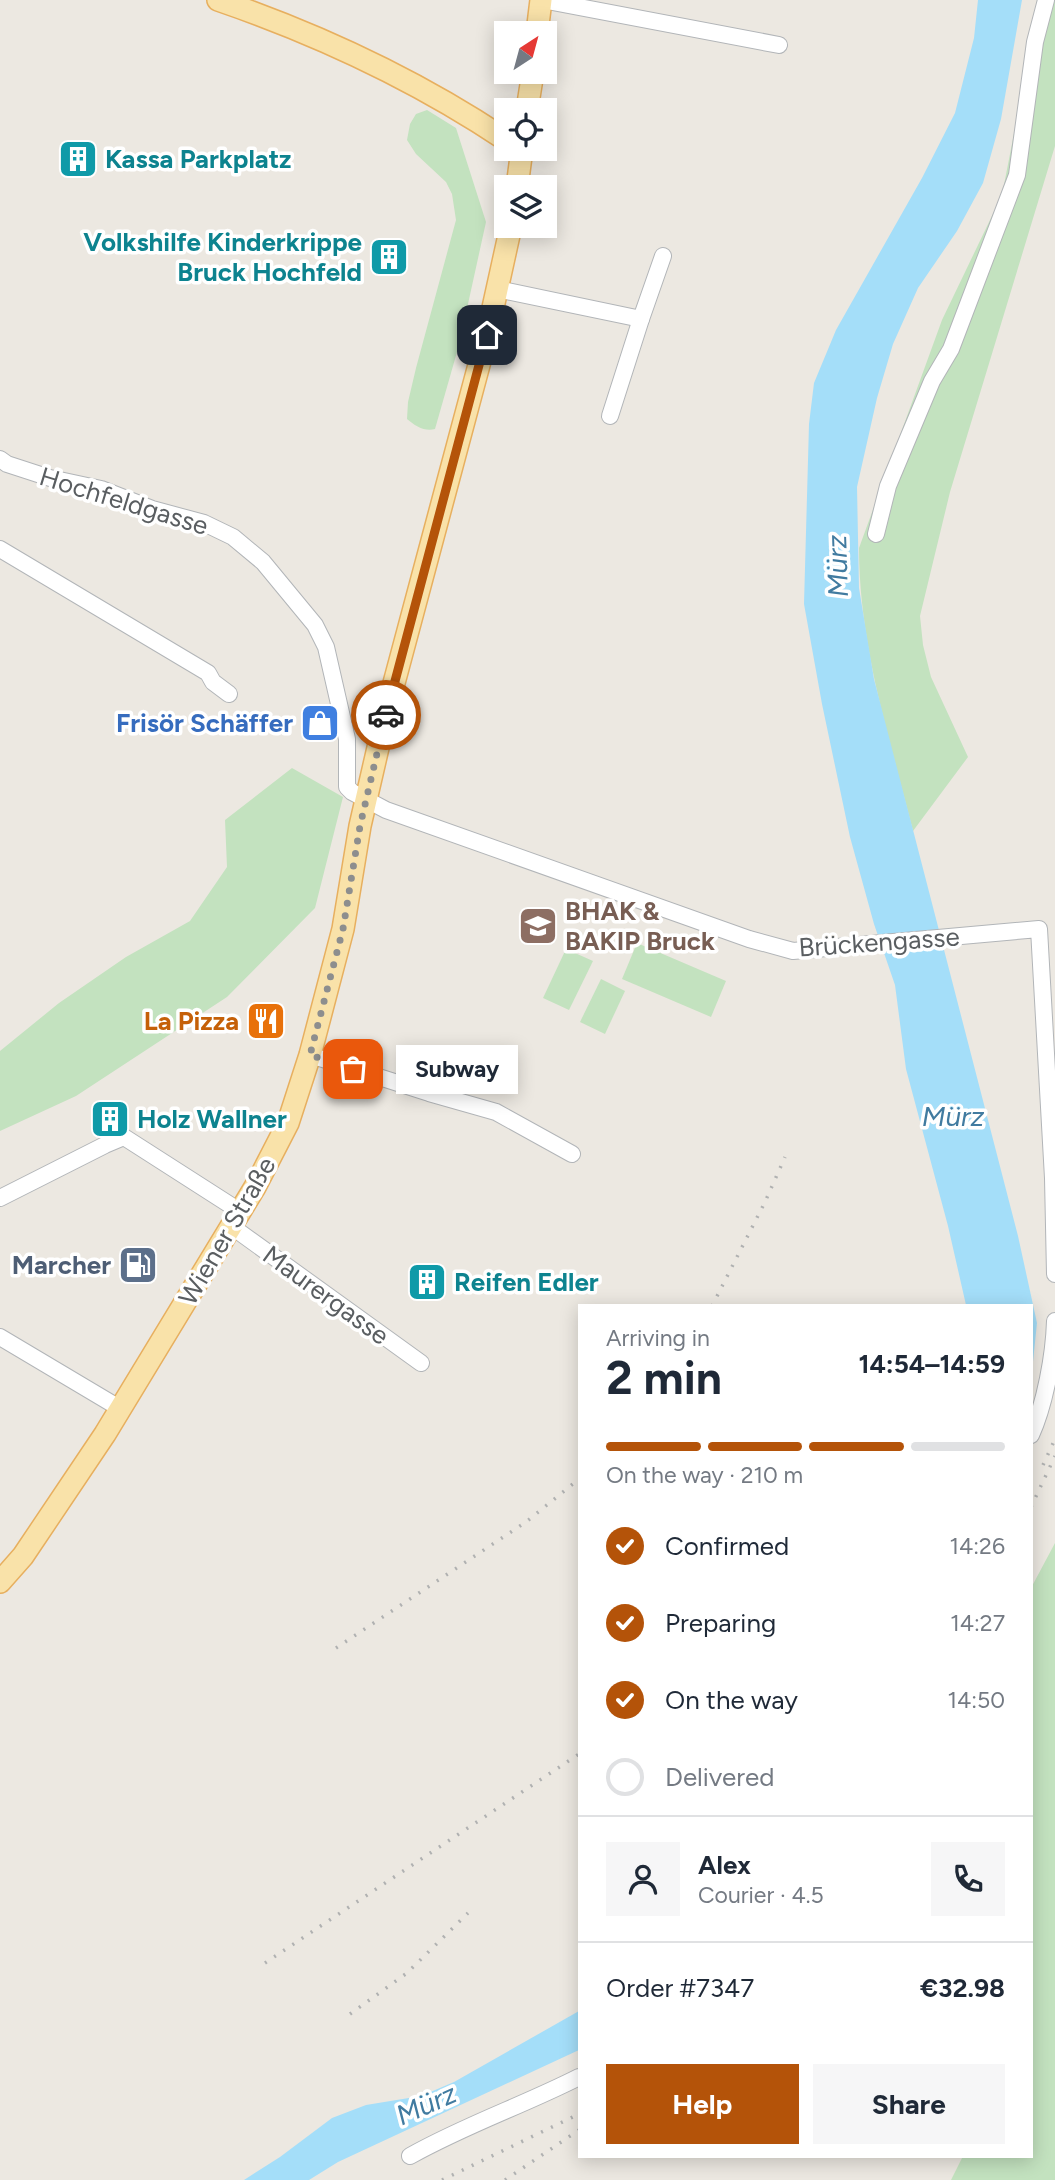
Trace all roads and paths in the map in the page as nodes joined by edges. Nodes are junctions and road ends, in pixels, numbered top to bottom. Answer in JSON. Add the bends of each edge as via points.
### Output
{"nodes":[{"id":1,"x":218,"y":0,"type":"edge"},
{"id":2,"x":541,"y":0,"type":"edge"},
{"id":3,"x":1046,"y":0,"type":"edge"},
{"id":4,"x":538,"y":21,"type":"edge"},
{"id":5,"x":779,"y":45,"type":"dead end"},
{"id":6,"x":494,"y":133,"type":"edge"},
{"id":7,"x":508,"y":238,"type":"edge"},
{"id":8,"x":663,"y":256,"type":"dead end"},
{"id":9,"x":497,"y":289,"type":"junction"},
{"id":10,"x":640,"y":320,"type":"junction"},
{"id":11,"x":610,"y":416,"type":"dead end"},
{"id":12,"x":0,"y":459,"type":"edge"},
{"id":13,"x":876,"y":534,"type":"dead end"},
{"id":14,"x":0,"y":550,"type":"edge"},
{"id":15,"x":229,"y":694,"type":"dead end"},
{"id":16,"x":366,"y":800,"type":"junction"},
{"id":17,"x":310,"y":1055,"type":"junction"},
{"id":18,"x":572,"y":1154,"type":"dead end"},
{"id":19,"x":0,"y":1198,"type":"edge"},
{"id":20,"x":236,"y":1219,"type":"junction"},
{"id":21,"x":1055,"y":1275,"type":"edge"},
{"id":22,"x":1055,"y":1321,"type":"edge"},
{"id":23,"x":1055,"y":1329,"type":"edge"},
{"id":24,"x":0,"y":1337,"type":"edge"},
{"id":25,"x":421,"y":1363,"type":"dead end"},
{"id":26,"x":121,"y":1409,"type":"junction"},
{"id":27,"x":1033,"y":1428,"type":"edge"},
{"id":28,"x":0,"y":1583,"type":"edge"},
{"id":29,"x":578,"y":2078,"type":"edge"},
{"id":30,"x":411,"y":2156,"type":"dead end"}],
"edges":[{"from":1,"to":6,"type":"main road","via":[[365,58]]},
{"from":2,"to":4,"type":"main road"},
{"from":2,"to":5,"type":"street"},
{"from":3,"to":13,"type":"street","via":[[1035,42],[1017,175],[951,349],[932,381],[888,486]]},
{"from":7,"to":9,"type":"main road","name":"Wiener Straße"},
{"from":8,"to":10,"type":"street"},
{"from":9,"to":10,"type":"street"},
{"from":9,"to":16,"type":"main road","name":"Wiener Straße"},
{"from":10,"to":11,"type":"street"},
{"from":12,"to":16,"type":"street","name":"Hochfeldgasse","via":[[204,523],[233,537],[263,562],[315,625],[326,647],[347,739],[347,787]]},
{"from":14,"to":15,"type":"street","via":[[208,673]]},
{"from":16,"to":17,"type":"main road","name":"Wiener Straße","via":[[343,929]]},
{"from":16,"to":21,"type":"street","name":"Brückengasse","via":[[793,951],[1039,929]]},
{"from":17,"to":18,"type":"street","via":[[496,1112]]},
{"from":17,"to":20,"type":"main road","name":"Wiener Straße","via":[[288,1123]]},
{"from":19,"to":20,"type":"street","name":"Maurergasse","via":[[124,1137]]},
{"from":20,"to":25,"type":"street","name":"Maurergasse"},
{"from":20,"to":26,"type":"main road","name":"Wiener Straße"},
{"from":22,"to":23,"type":"street"},
{"from":23,"to":27,"type":"street"},
{"from":24,"to":26,"type":"street"},
{"from":26,"to":28,"type":"main road","name":"Wiener Straße","via":[[49,1519]]},
{"from":29,"to":30,"type":"street","via":[[473,2123]]}]}
